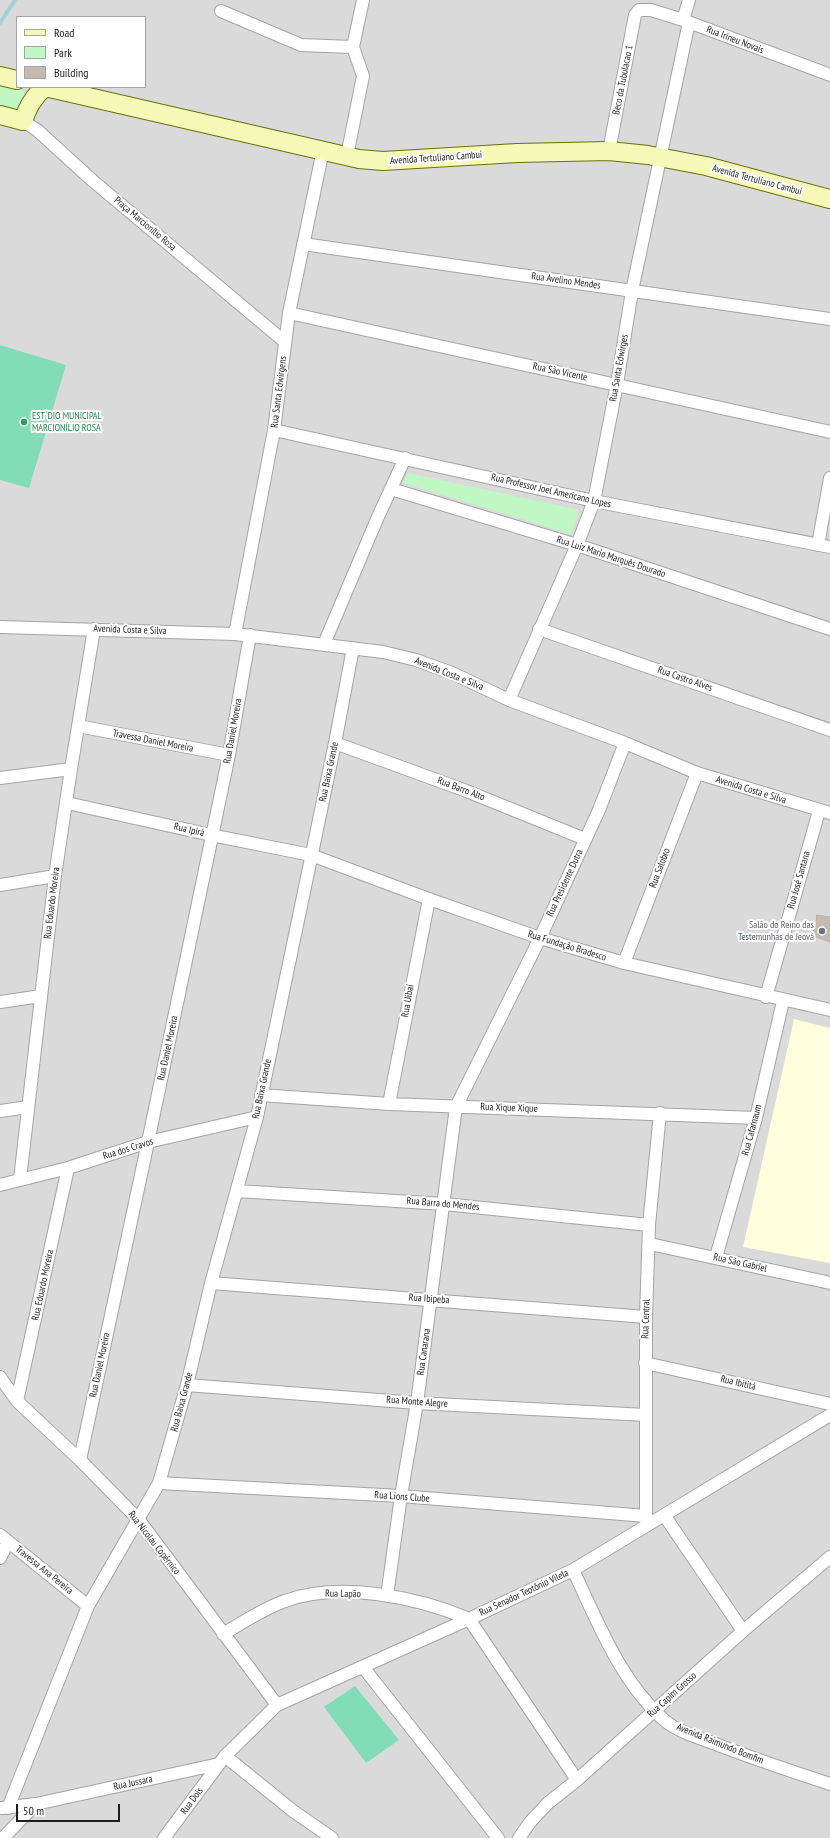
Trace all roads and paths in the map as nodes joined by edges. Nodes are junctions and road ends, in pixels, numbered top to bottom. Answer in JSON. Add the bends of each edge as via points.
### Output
{"nodes":[{"id":1,"x":363,"y":0,"type":"edge"},
{"id":2,"x":688,"y":0,"type":"edge"},
{"id":3,"x":639,"y":10,"type":"joint"},
{"id":4,"x":220,"y":11,"type":"dead end"},
{"id":5,"x":686,"y":21,"type":"junction"},
{"id":6,"x":353,"y":47,"type":"junction"},
{"id":7,"x":830,"y":75,"type":"edge"},
{"id":8,"x":0,"y":76,"type":"edge"},
{"id":9,"x":16,"y":80,"type":"edge"},
{"id":10,"x":44,"y":88,"type":"edge"},
{"id":11,"x":49,"y":88,"type":"edge"},
{"id":12,"x":0,"y":115,"type":"edge"},
{"id":13,"x":23,"y":121,"type":"junction"},
{"id":14,"x":323,"y":150,"type":"junction"},
{"id":15,"x":609,"y":151,"type":"junction"},
{"id":16,"x":347,"y":156,"type":"junction"},
{"id":17,"x":661,"y":158,"type":"junction"},
{"id":18,"x":830,"y":199,"type":"edge"},
{"id":19,"x":303,"y":244,"type":"junction"},
{"id":20,"x":632,"y":291,"type":"junction"},
{"id":21,"x":289,"y":313,"type":"junction"},
{"id":22,"x":830,"y":319,"type":"edge"},
{"id":23,"x":285,"y":342,"type":"junction"},
{"id":24,"x":617,"y":384,"type":"junction"},
{"id":25,"x":274,"y":430,"type":"junction"},
{"id":26,"x":830,"y":432,"type":"edge"},
{"id":27,"x":405,"y":458,"type":"junction"},
{"id":28,"x":830,"y":478,"type":"edge"},
{"id":29,"x":391,"y":488,"type":"junction"},
{"id":30,"x":594,"y":501,"type":"junction"},
{"id":31,"x":577,"y":545,"type":"junction"},
{"id":32,"x":824,"y":546,"type":"edge"},
{"id":33,"x":0,"y":627,"type":"edge"},
{"id":34,"x":94,"y":629,"type":"junction"},
{"id":35,"x":540,"y":629,"type":"junction"},
{"id":36,"x":830,"y":629,"type":"edge"},
{"id":37,"x":234,"y":634,"type":"junction"},
{"id":38,"x":250,"y":635,"type":"junction"},
{"id":39,"x":324,"y":644,"type":"junction"},
{"id":40,"x":353,"y":648,"type":"junction"},
{"id":41,"x":509,"y":700,"type":"junction"},
{"id":42,"x":78,"y":726,"type":"junction"},
{"id":43,"x":830,"y":730,"type":"edge"},
{"id":44,"x":335,"y":743,"type":"junction"},
{"id":45,"x":625,"y":743,"type":"junction"},
{"id":46,"x":229,"y":755,"type":"junction"},
{"id":47,"x":71,"y":769,"type":"junction"},
{"id":48,"x":697,"y":773,"type":"junction"},
{"id":49,"x":0,"y":778,"type":"edge"},
{"id":50,"x":67,"y":803,"type":"junction"},
{"id":51,"x":824,"y":812,"type":"edge"},
{"id":52,"x":211,"y":835,"type":"junction"},
{"id":53,"x":585,"y":839,"type":"junction"},
{"id":54,"x":311,"y":854,"type":"junction"},
{"id":55,"x":55,"y":876,"type":"junction"},
{"id":56,"x":0,"y":885,"type":"edge"},
{"id":57,"x":429,"y":899,"type":"junction"},
{"id":58,"x":540,"y":938,"type":"junction"},
{"id":59,"x":624,"y":963,"type":"junction"},
{"id":60,"x":41,"y":996,"type":"junction"},
{"id":61,"x":766,"y":997,"type":"junction"},
{"id":62,"x":782,"y":1001,"type":"junction"},
{"id":63,"x":0,"y":1002,"type":"edge"},
{"id":64,"x":830,"y":1010,"type":"edge"},
{"id":65,"x":261,"y":1095,"type":"junction"},
{"id":66,"x":389,"y":1104,"type":"junction"},
{"id":67,"x":28,"y":1107,"type":"junction"},
{"id":68,"x":456,"y":1107,"type":"junction"},
{"id":69,"x":0,"y":1111,"type":"edge"},
{"id":70,"x":660,"y":1113,"type":"junction"},
{"id":71,"x":257,"y":1117,"type":"junction"},
{"id":72,"x":756,"y":1118,"type":"junction"},
{"id":73,"x":148,"y":1142,"type":"junction"},
{"id":74,"x":68,"y":1168,"type":"junction"},
{"id":75,"x":20,"y":1179,"type":"junction"},
{"id":76,"x":0,"y":1185,"type":"edge"},
{"id":77,"x":237,"y":1191,"type":"junction"},
{"id":78,"x":444,"y":1204,"type":"junction"},
{"id":79,"x":649,"y":1225,"type":"junction"},
{"id":80,"x":650,"y":1244,"type":"junction"},
{"id":81,"x":716,"y":1257,"type":"junction"},
{"id":82,"x":211,"y":1283,"type":"junction"},
{"id":83,"x":830,"y":1283,"type":"edge"},
{"id":84,"x":432,"y":1300,"type":"junction"},
{"id":85,"x":646,"y":1317,"type":"junction"},
{"id":86,"x":645,"y":1363,"type":"junction"},
{"id":87,"x":0,"y":1377,"type":"edge"},
{"id":88,"x":187,"y":1385,"type":"junction"},
{"id":89,"x":17,"y":1401,"type":"junction"},
{"id":90,"x":417,"y":1402,"type":"junction"},
{"id":91,"x":830,"y":1404,"type":"edge"},
{"id":92,"x":646,"y":1415,"type":"junction"},
{"id":93,"x":830,"y":1415,"type":"edge"},
{"id":94,"x":80,"y":1460,"type":"junction"},
{"id":95,"x":159,"y":1483,"type":"junction"},
{"id":96,"x":401,"y":1496,"type":"junction"},
{"id":97,"x":664,"y":1515,"type":"junction"},
{"id":98,"x":139,"y":1520,"type":"junction"},
{"id":99,"x":646,"y":1521,"type":"junction"},
{"id":100,"x":4,"y":1538,"type":"edge"},
{"id":101,"x":830,"y":1556,"type":"edge"},
{"id":102,"x":0,"y":1558,"type":"edge"},
{"id":103,"x":573,"y":1570,"type":"junction"},
{"id":104,"x":387,"y":1596,"type":"junction"},
{"id":105,"x":88,"y":1606,"type":"junction"},
{"id":106,"x":469,"y":1620,"type":"junction"},
{"id":107,"x":742,"y":1631,"type":"junction"},
{"id":108,"x":223,"y":1634,"type":"junction"},
{"id":109,"x":363,"y":1667,"type":"junction"},
{"id":110,"x":277,"y":1705,"type":"junction"},
{"id":111,"x":655,"y":1711,"type":"junction"},
{"id":112,"x":222,"y":1760,"type":"junction"},
{"id":113,"x":577,"y":1780,"type":"junction"},
{"id":114,"x":830,"y":1784,"type":"edge"},
{"id":115,"x":36,"y":1804,"type":"junction"},
{"id":116,"x":4,"y":1808,"type":"edge"},
{"id":117,"x":522,"y":1837,"type":"edge"},
{"id":118,"x":3,"y":1838,"type":"edge"},
{"id":119,"x":164,"y":1838,"type":"edge"},
{"id":120,"x":332,"y":1838,"type":"edge"},
{"id":121,"x":498,"y":1838,"type":"edge"}],
"edges":[{"from":1,"to":6,"type":"street"},
{"from":2,"to":5,"type":"street","name":"Rua Santa Edwirges"},
{"from":3,"to":5,"type":"street","name":"Rua Irineu Novais","via":[[651,10]]},
{"from":3,"to":15,"type":"street","name":"Beco da Tubulacao 1","via":[[635,15]]},
{"from":4,"to":6,"type":"street","via":[[300,45]]},
{"from":5,"to":7,"type":"street","name":"Rua Irineu Novais"},
{"from":5,"to":17,"type":"street","name":"Rua Santa Edwirges"},
{"from":6,"to":16,"type":"street","via":[[363,76]]},
{"from":8,"to":9,"type":"main road"},
{"from":10,"to":13,"type":"main road","via":[[34,96]]},
{"from":11,"to":14,"type":"main road","name":"Avenida Tertuliano Cambuí"},
{"from":12,"to":13,"type":"main road","name":"Praça Marcionílio Rosa"},
{"from":13,"to":23,"type":"street","name":"Praça Marcionílio Rosa","via":[[37,130],[93,181]]},
{"from":14,"to":16,"type":"main road","name":"Avenida Tertuliano Cambuí"},
{"from":14,"to":19,"type":"street","name":"Rua Santa Edwirgens"},
{"from":15,"to":16,"type":"main road","name":"Avenida Tertuliano Cambuí","via":[[517,153],[383,161]]},
{"from":15,"to":17,"type":"main road","name":"Avenida Tertuliano Cambuí"},
{"from":17,"to":18,"type":"main road","name":"Avenida Tertuliano Cambuí","via":[[706,166]]},
{"from":17,"to":20,"type":"street","name":"Rua Santa Edwirges"},
{"from":19,"to":20,"type":"street","name":"Rua Avelino Mendes"},
{"from":19,"to":21,"type":"street","name":"Rua Santa Edwirgens"},
{"from":20,"to":22,"type":"street","name":"Rua Avelino Mendes"},
{"from":20,"to":24,"type":"street","name":"Rua Santa Edwirges"},
{"from":21,"to":23,"type":"street","name":"Rua Santa Edwirgens"},
{"from":21,"to":24,"type":"street","name":"Rua São Vicente"},
{"from":23,"to":25,"type":"street","name":"Rua Santa Edwirgens"},
{"from":24,"to":26,"type":"street","name":"Rua São Vicente"},
{"from":24,"to":30,"type":"street","name":"Rua Santa Edwirges"},
{"from":25,"to":27,"type":"street","name":"Rua Professor Joel Americano Lopes"},
{"from":25,"to":37,"type":"street","name":"Rua Santa Edwirgens"},
{"from":27,"to":29,"type":"street"},
{"from":27,"to":30,"type":"street","name":"Rua Professor Joel Americano Lopes"},
{"from":28,"to":32,"type":"street"},
{"from":29,"to":31,"type":"street","name":"Rua Luiz Mario Marquês Dourado"},
{"from":29,"to":39,"type":"street"},
{"from":30,"to":31,"type":"street","name":"Rua Santa Edwirges"},
{"from":30,"to":32,"type":"street","name":"Rua Professor Joel Americano Lopes"},
{"from":31,"to":35,"type":"street","name":"Rua Santa Edwirges"},
{"from":31,"to":36,"type":"street","name":"Rua Luiz Mario Marquês Dourado"},
{"from":33,"to":34,"type":"street","name":"Avenida Costa e Silva"},
{"from":34,"to":37,"type":"street","name":"Avenida Costa e Silva"},
{"from":34,"to":42,"type":"street","name":"Rua Eduardo Moreira"},
{"from":35,"to":41,"type":"street","name":"Rua Santa Edwirges"},
{"from":35,"to":43,"type":"street","name":"Rua Castro Alves"},
{"from":37,"to":38,"type":"street","name":"Avenida Costa e Silva"},
{"from":38,"to":39,"type":"street","name":"Avenida Costa e Silva"},
{"from":38,"to":46,"type":"street","name":"Rua Daniel Moreira"},
{"from":39,"to":40,"type":"street","name":"Avenida Costa e Silva"},
{"from":40,"to":41,"type":"street","name":"Avenida Costa e Silva","via":[[416,660],[452,673]]},
{"from":40,"to":44,"type":"street","name":"Rua Baixa Grande"},
{"from":41,"to":45,"type":"street","name":"Avenida Costa e Silva"},
{"from":42,"to":46,"type":"street","name":"Travessa Daniel Moreira"},
{"from":42,"to":47,"type":"street","name":"Rua Eduardo Moreira"},
{"from":44,"to":53,"type":"street","name":"Rua Barro Alto","via":[[464,790]]},
{"from":44,"to":54,"type":"street","name":"Rua Baixa Grande"},
{"from":45,"to":48,"type":"street","name":"Avenida Costa e Silva"},
{"from":45,"to":53,"type":"street","name":"Rua Presidente Dutra"},
{"from":46,"to":52,"type":"street","name":"Rua Daniel Moreira"},
{"from":47,"to":49,"type":"street"},
{"from":47,"to":50,"type":"street","name":"Rua Eduardo Moreira"},
{"from":48,"to":51,"type":"street","name":"Avenida Costa e Silva"},
{"from":48,"to":59,"type":"street","name":"Rua Salobro"},
{"from":50,"to":52,"type":"street","name":"Rua Ipirá"},
{"from":50,"to":55,"type":"street","name":"Rua Eduardo Moreira"},
{"from":51,"to":61,"type":"street","name":"Rua José Santana"},
{"from":52,"to":54,"type":"street","name":"Rua Ipirá"},
{"from":52,"to":73,"type":"street","name":"Rua Daniel Moreira"},
{"from":53,"to":58,"type":"street","name":"Rua Presidente Dutra"},
{"from":54,"to":57,"type":"street","name":"Rua Fundação Bradesco"},
{"from":54,"to":65,"type":"street","name":"Rua Baixa Grande"},
{"from":55,"to":56,"type":"street"},
{"from":55,"to":60,"type":"street","name":"Rua Eduardo Moreira"},
{"from":57,"to":58,"type":"street","name":"Rua Fundação Bradesco"},
{"from":57,"to":66,"type":"street","name":"Rua Uibaí"},
{"from":58,"to":59,"type":"street","name":"Rua Fundação Bradesco"},
{"from":58,"to":68,"type":"street","name":"Rua Presidente Dutra"},
{"from":59,"to":61,"type":"street","name":"Rua Fundação Bradesco"},
{"from":60,"to":63,"type":"street"},
{"from":60,"to":67,"type":"street","name":"Rua Eduardo Moreira"},
{"from":61,"to":62,"type":"street","name":"Rua Fundação Bradesco"},
{"from":62,"to":64,"type":"street","name":"Rua Fundação Bradesco"},
{"from":62,"to":72,"type":"street","name":"Rua Cafarnaum"},
{"from":65,"to":66,"type":"street","name":"Rua Xique Xique"},
{"from":65,"to":71,"type":"street","name":"Rua Baixa Grande"},
{"from":66,"to":68,"type":"street","name":"Rua Xique Xique"},
{"from":67,"to":69,"type":"street"},
{"from":67,"to":75,"type":"street","name":"Rua Eduardo Moreira"},
{"from":68,"to":70,"type":"street","name":"Rua Xique Xique"},
{"from":68,"to":78,"type":"street","name":"Rua Canarana"},
{"from":70,"to":72,"type":"street","name":"Rua Xique Xique"},
{"from":70,"to":79,"type":"street","name":"Rua Central"},
{"from":71,"to":73,"type":"street","name":"Rua dos Cravos"},
{"from":71,"to":77,"type":"street","name":"Rua Baixa Grande"},
{"from":72,"to":81,"type":"street","name":"Rua Cafarnaum"},
{"from":73,"to":74,"type":"street","name":"Rua dos Cravos"},
{"from":73,"to":94,"type":"street","name":"Rua Daniel Moreira"},
{"from":74,"to":75,"type":"street","name":"Rua dos Cravos"},
{"from":74,"to":89,"type":"street","name":"Rua Eduardo Moreira"},
{"from":75,"to":76,"type":"street","name":"Rua dos Cravos"},
{"from":77,"to":78,"type":"street","name":"Rua Barra do Mendes"},
{"from":77,"to":82,"type":"street","name":"Rua Baixa Grande"},
{"from":78,"to":79,"type":"street","name":"Rua Barra do Mendes"},
{"from":78,"to":84,"type":"street","name":"Rua Canarana"},
{"from":79,"to":80,"type":"street","name":"Rua Central"},
{"from":80,"to":81,"type":"street","name":"Rua São Gabriel"},
{"from":80,"to":85,"type":"street","name":"Rua Central"},
{"from":81,"to":83,"type":"street","name":"Rua São Gabriel"},
{"from":82,"to":84,"type":"street","name":"Rua Ibipeba"},
{"from":82,"to":88,"type":"street","name":"Rua Baixa Grande"},
{"from":84,"to":85,"type":"street","name":"Rua Ibipeba"},
{"from":84,"to":90,"type":"street","name":"Rua Canarana"},
{"from":85,"to":86,"type":"street","name":"Rua Central"},
{"from":86,"to":91,"type":"street","name":"Rua Ibititá"},
{"from":86,"to":92,"type":"street","name":"Rua Central"},
{"from":87,"to":89,"type":"street","name":"Rua Nicolau Copérnico"},
{"from":88,"to":90,"type":"street","name":"Rua Monte Alegre"},
{"from":88,"to":95,"type":"street","name":"Rua Baixa Grande"},
{"from":89,"to":94,"type":"street","name":"Rua Nicolau Copérnico"},
{"from":90,"to":92,"type":"street","name":"Rua Monte Alegre"},
{"from":90,"to":96,"type":"street","name":"Rua Canarana"},
{"from":92,"to":99,"type":"street","name":"Rua Central"},
{"from":93,"to":97,"type":"street","name":"Rua Senador Teotônio Vilela"},
{"from":94,"to":98,"type":"street","name":"Rua Nicolau Copérnico"},
{"from":95,"to":96,"type":"street","name":"Rua Lions Clube"},
{"from":95,"to":98,"type":"street","name":"Rua Baixa Grande"},
{"from":96,"to":99,"type":"street","name":"Rua Lions Clube"},
{"from":96,"to":104,"type":"street","name":"Rua Canarana"},
{"from":97,"to":99,"type":"street","name":"Rua Senador Teotônio Vilela"},
{"from":97,"to":107,"type":"street"},
{"from":98,"to":105,"type":"street","name":"Rua Baixa Grande"},
{"from":98,"to":108,"type":"street","name":"Rua Nicolau Copérnico"},
{"from":99,"to":103,"type":"street","name":"Rua Senador Teotônio Vilela"},
{"from":100,"to":102,"type":"street"},
{"from":100,"to":105,"type":"street","name":"Travessa Ana Pereira"},
{"from":101,"to":107,"type":"street","name":"Rua Capim Grosso"},
{"from":103,"to":106,"type":"street","name":"Rua Senador Teotônio Vilela"},
{"from":103,"to":111,"type":"street","name":"Avenida Raimundo Bomfim","via":[[624,1672]]},
{"from":104,"to":106,"type":"street","name":"Rua Lapão","via":[[419,1602]]},
{"from":104,"to":108,"type":"street","name":"Rua Lapão","via":[[341,1591],[309,1594],[284,1601]]},
{"from":105,"to":116,"type":"street","name":"Rua Baixa Grande"},
{"from":106,"to":109,"type":"street","name":"Rua Senador Teotônio Vilela"},
{"from":106,"to":113,"type":"street"},
{"from":107,"to":111,"type":"street","name":"Rua Capim Grosso"},
{"from":108,"to":110,"type":"street","name":"Rua Nicolau Copérnico"},
{"from":109,"to":110,"type":"street","name":"Rua Senador Teotônio Vilela"},
{"from":109,"to":121,"type":"street"},
{"from":110,"to":112,"type":"street","name":"Rua Senador Teotônio Vilela"},
{"from":111,"to":113,"type":"street","name":"Rua Capim Grosso"},
{"from":111,"to":114,"type":"street","name":"Avenida Raimundo Bomfim","via":[[664,1720],[684,1732],[753,1759]]},
{"from":112,"to":115,"type":"street","name":"Rua Jussara"},
{"from":112,"to":119,"type":"street","name":"Rua Dois"},
{"from":112,"to":120,"type":"street"},
{"from":113,"to":117,"type":"street","name":"Rua Capim Grosso","via":[[548,1803],[531,1821]]},
{"from":115,"to":116,"type":"street","name":"Rua Jussara"},
{"from":115,"to":118,"type":"street"}]}
